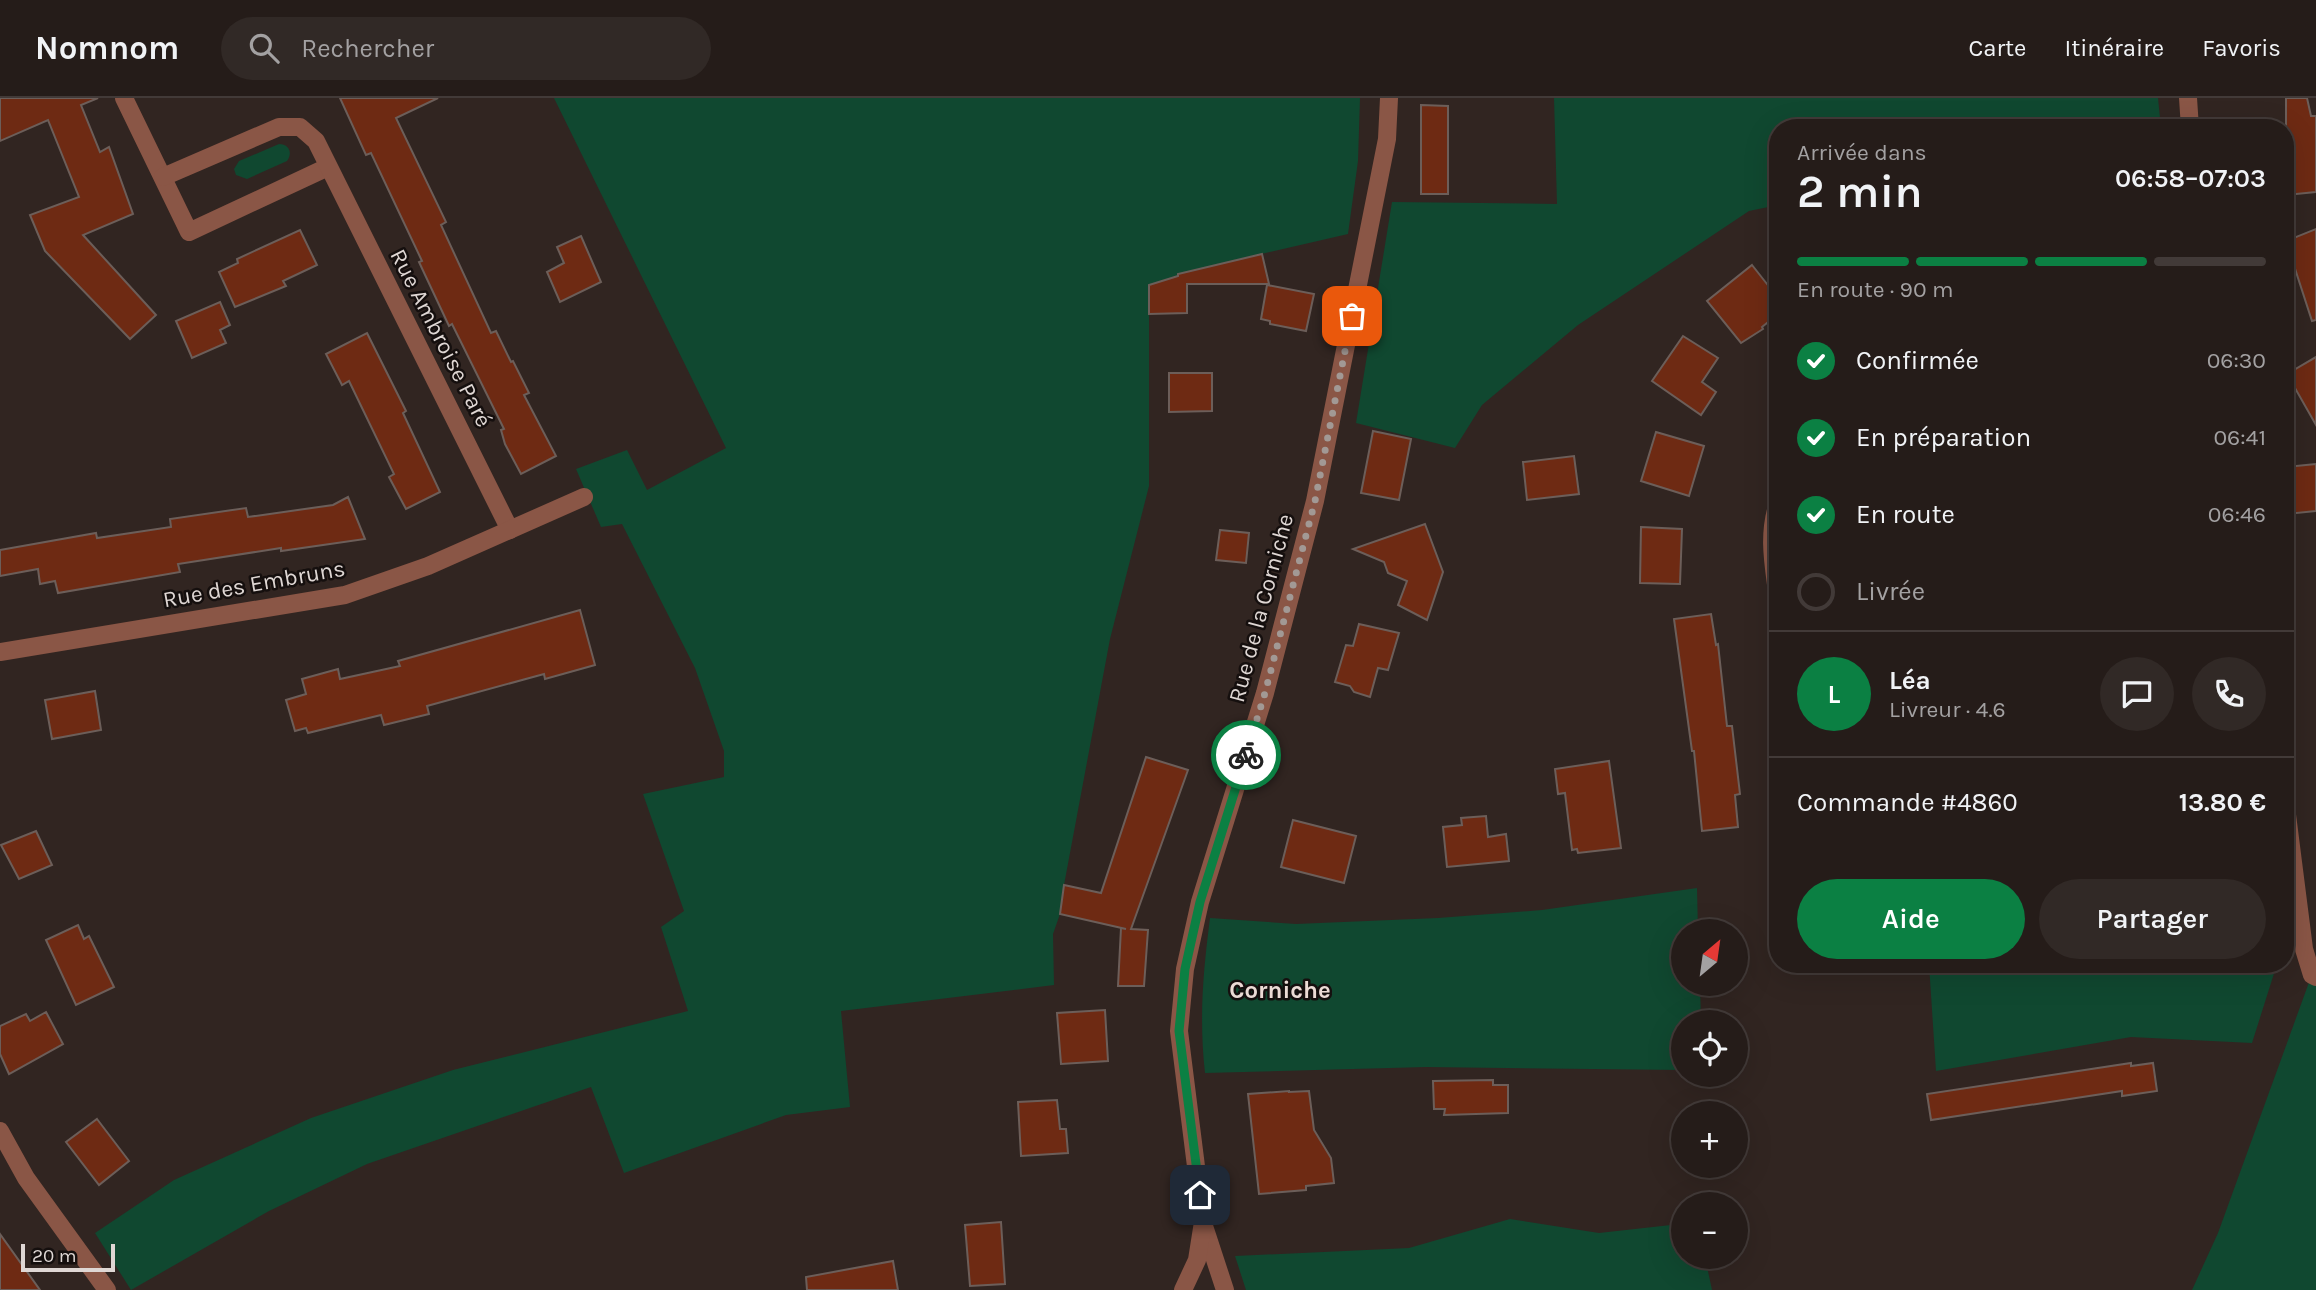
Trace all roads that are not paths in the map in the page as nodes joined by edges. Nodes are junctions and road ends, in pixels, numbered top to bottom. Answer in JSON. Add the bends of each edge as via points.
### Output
{"nodes":[{"id":1,"x":124,"y":98,"type":"edge"},
{"id":2,"x":1389,"y":98,"type":"edge"},
{"id":3,"x":2188,"y":98,"type":"edge"},
{"id":4,"x":2189,"y":119,"type":"edge"},
{"id":5,"x":328,"y":167,"type":"junction"},
{"id":6,"x":163,"y":177,"type":"junction"},
{"id":7,"x":584,"y":497,"type":"dead end"},
{"id":8,"x":510,"y":530,"type":"junction"},
{"id":9,"x":0,"y":652,"type":"edge"},
{"id":10,"x":2294,"y":870,"type":"edge"},
{"id":11,"x":2316,"y":976,"type":"edge"},
{"id":12,"x":0,"y":1131,"type":"edge"},
{"id":13,"x":1203,"y":1222,"type":"junction"},
{"id":14,"x":107,"y":1290,"type":"edge"},
{"id":15,"x":1183,"y":1290,"type":"edge"},
{"id":16,"x":1225,"y":1290,"type":"edge"}],
"edges":[{"from":1,"to":6,"type":"street"},
{"from":2,"to":13,"type":"street","name":"Rue de la Corniche","via":[[1387,139],[1315,501],[1185,969],[1179,1031]]},
{"from":3,"to":4,"type":"street"},
{"from":5,"to":6,"type":"street","name":"Rue Ambroise Paré","via":[[316,141],[300,127],[279,127]]},
{"from":5,"to":6,"type":"street","via":[[189,232]]},
{"from":5,"to":8,"type":"street","name":"Rue Ambroise Paré"},
{"from":7,"to":8,"type":"street","name":"Rue des Embruns"},
{"from":8,"to":9,"type":"street","name":"Rue des Embruns","via":[[345,595]]},
{"from":10,"to":11,"type":"street","via":[[2304,949]]},
{"from":12,"to":14,"type":"street","via":[[26,1178]]},
{"from":13,"to":15,"type":"street","name":"Rue de la Corniche","via":[[1197,1261]]},
{"from":13,"to":16,"type":"street"}]}
